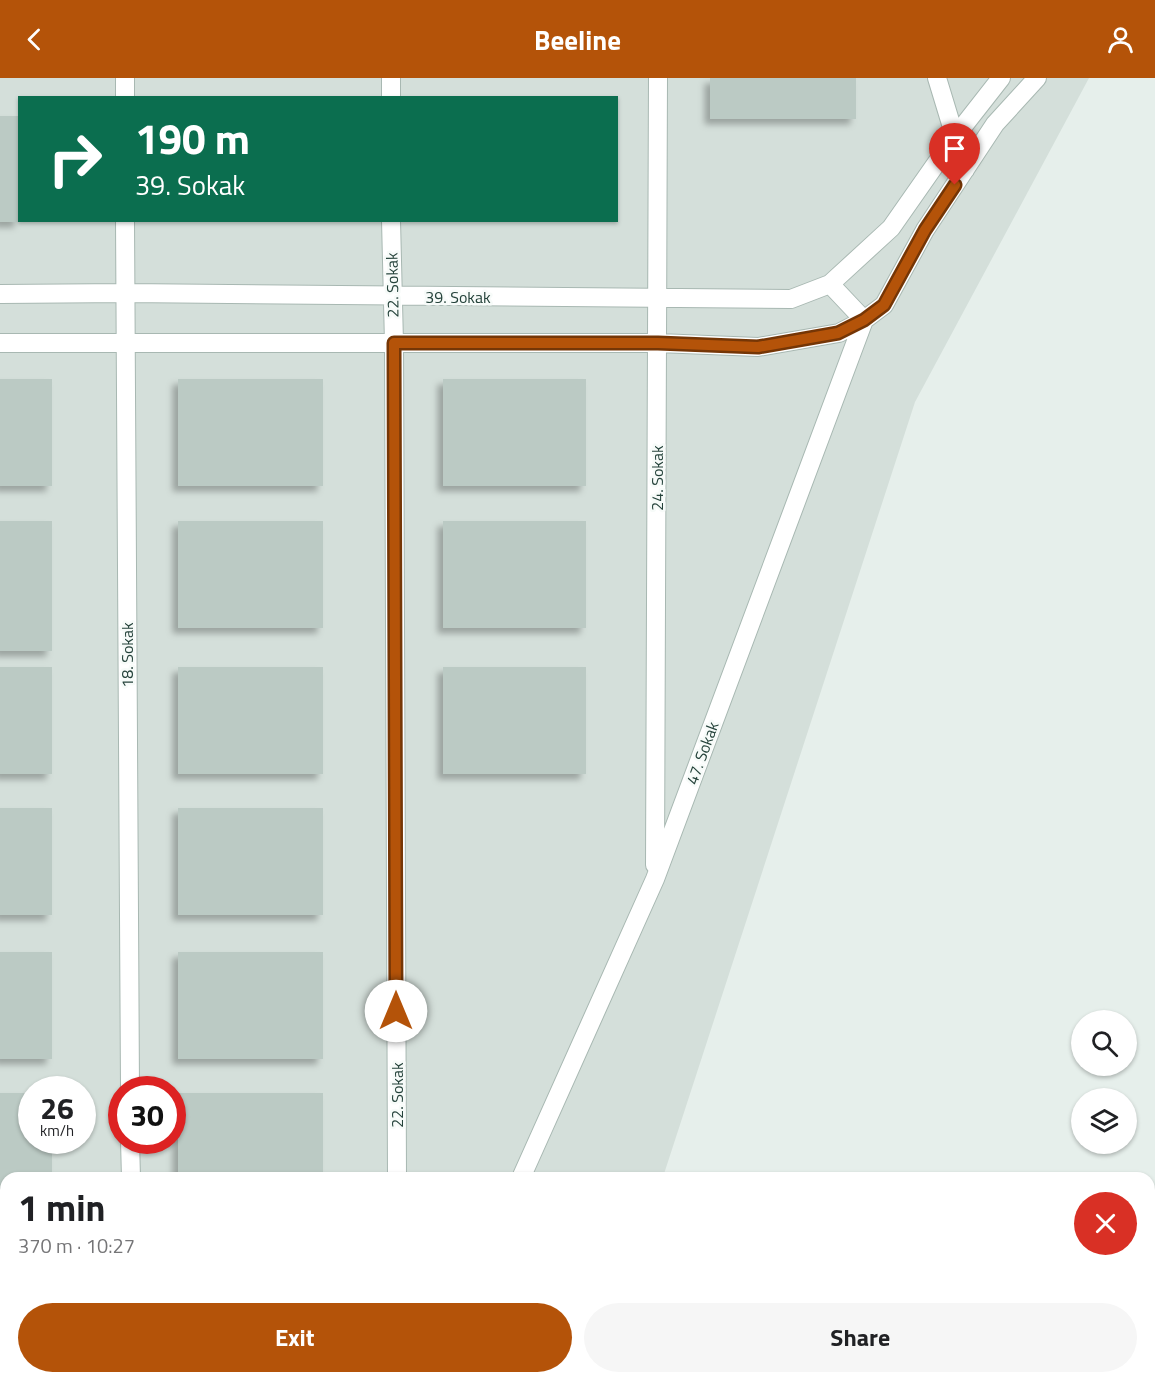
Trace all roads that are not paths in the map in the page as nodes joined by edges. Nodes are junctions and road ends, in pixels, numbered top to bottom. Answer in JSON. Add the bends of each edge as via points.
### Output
{"nodes":[{"id":1,"x":124,"y":78,"type":"edge"},
{"id":2,"x":391,"y":78,"type":"edge"},
{"id":3,"x":658,"y":78,"type":"edge"},
{"id":4,"x":937,"y":78,"type":"edge"},
{"id":5,"x":1001,"y":78,"type":"edge"},
{"id":6,"x":1037,"y":78,"type":"edge"},
{"id":7,"x":125,"y":96,"type":"edge"},
{"id":8,"x":391,"y":96,"type":"edge"},
{"id":9,"x":954,"y":138,"type":"junction"},
{"id":10,"x":965,"y":170,"type":"junction"},
{"id":11,"x":125,"y":222,"type":"edge"},
{"id":12,"x":391,"y":222,"type":"edge"},
{"id":13,"x":830,"y":284,"type":"junction"},
{"id":14,"x":126,"y":293,"type":"junction"},
{"id":15,"x":0,"y":294,"type":"edge"},
{"id":16,"x":391,"y":297,"type":"junction"},
{"id":17,"x":657,"y":297,"type":"junction"},
{"id":18,"x":864,"y":320,"type":"junction"},
{"id":19,"x":0,"y":342,"type":"edge"},
{"id":20,"x":125,"y":342,"type":"junction"},
{"id":21,"x":394,"y":343,"type":"junction"},
{"id":22,"x":658,"y":343,"type":"junction"},
{"id":23,"x":655,"y":879,"type":"junction"},
{"id":24,"x":130,"y":1076,"type":"edge"},
{"id":25,"x":130,"y":1154,"type":"edge"},
{"id":26,"x":131,"y":1172,"type":"edge"},
{"id":27,"x":397,"y":1172,"type":"edge"},
{"id":28,"x":524,"y":1172,"type":"edge"}],
"edges":[{"from":1,"to":7,"type":"street"},
{"from":2,"to":8,"type":"street"},
{"from":3,"to":17,"type":"street","name":"24. Sokak"},
{"from":4,"to":9,"type":"street"},
{"from":5,"to":9,"type":"street"},
{"from":6,"to":10,"type":"street","name":"47. Sokak","via":[[995,124]]},
{"from":9,"to":10,"type":"street"},
{"from":9,"to":13,"type":"street","name":"39. Sokak","via":[[891,228]]},
{"from":10,"to":18,"type":"street","name":"47. Sokak","via":[[925,230],[884,305]]},
{"from":11,"to":14,"type":"street","name":"18. Sokak"},
{"from":12,"to":16,"type":"street","name":"22. Sokak"},
{"from":13,"to":17,"type":"street","name":"39. Sokak","via":[[791,299]]},
{"from":13,"to":18,"type":"street"},
{"from":14,"to":15,"type":"street","name":"39. Sokak"},
{"from":14,"to":16,"type":"street","name":"39. Sokak"},
{"from":14,"to":20,"type":"street","name":"18. Sokak"},
{"from":16,"to":17,"type":"street","name":"39. Sokak"},
{"from":16,"to":21,"type":"street","name":"22. Sokak"},
{"from":17,"to":22,"type":"street","name":"24. Sokak"},
{"from":18,"to":22,"type":"street","via":[[838,333],[758,347]]},
{"from":18,"to":23,"type":"street","name":"47. Sokak"},
{"from":19,"to":20,"type":"street"},
{"from":20,"to":21,"type":"street"},
{"from":20,"to":24,"type":"street","name":"18. Sokak"},
{"from":21,"to":22,"type":"street"},
{"from":21,"to":27,"type":"street","name":"22. Sokak"},
{"from":22,"to":23,"type":"street","name":"24. Sokak"},
{"from":23,"to":28,"type":"street","name":"47. Sokak"},
{"from":25,"to":26,"type":"street"}]}
